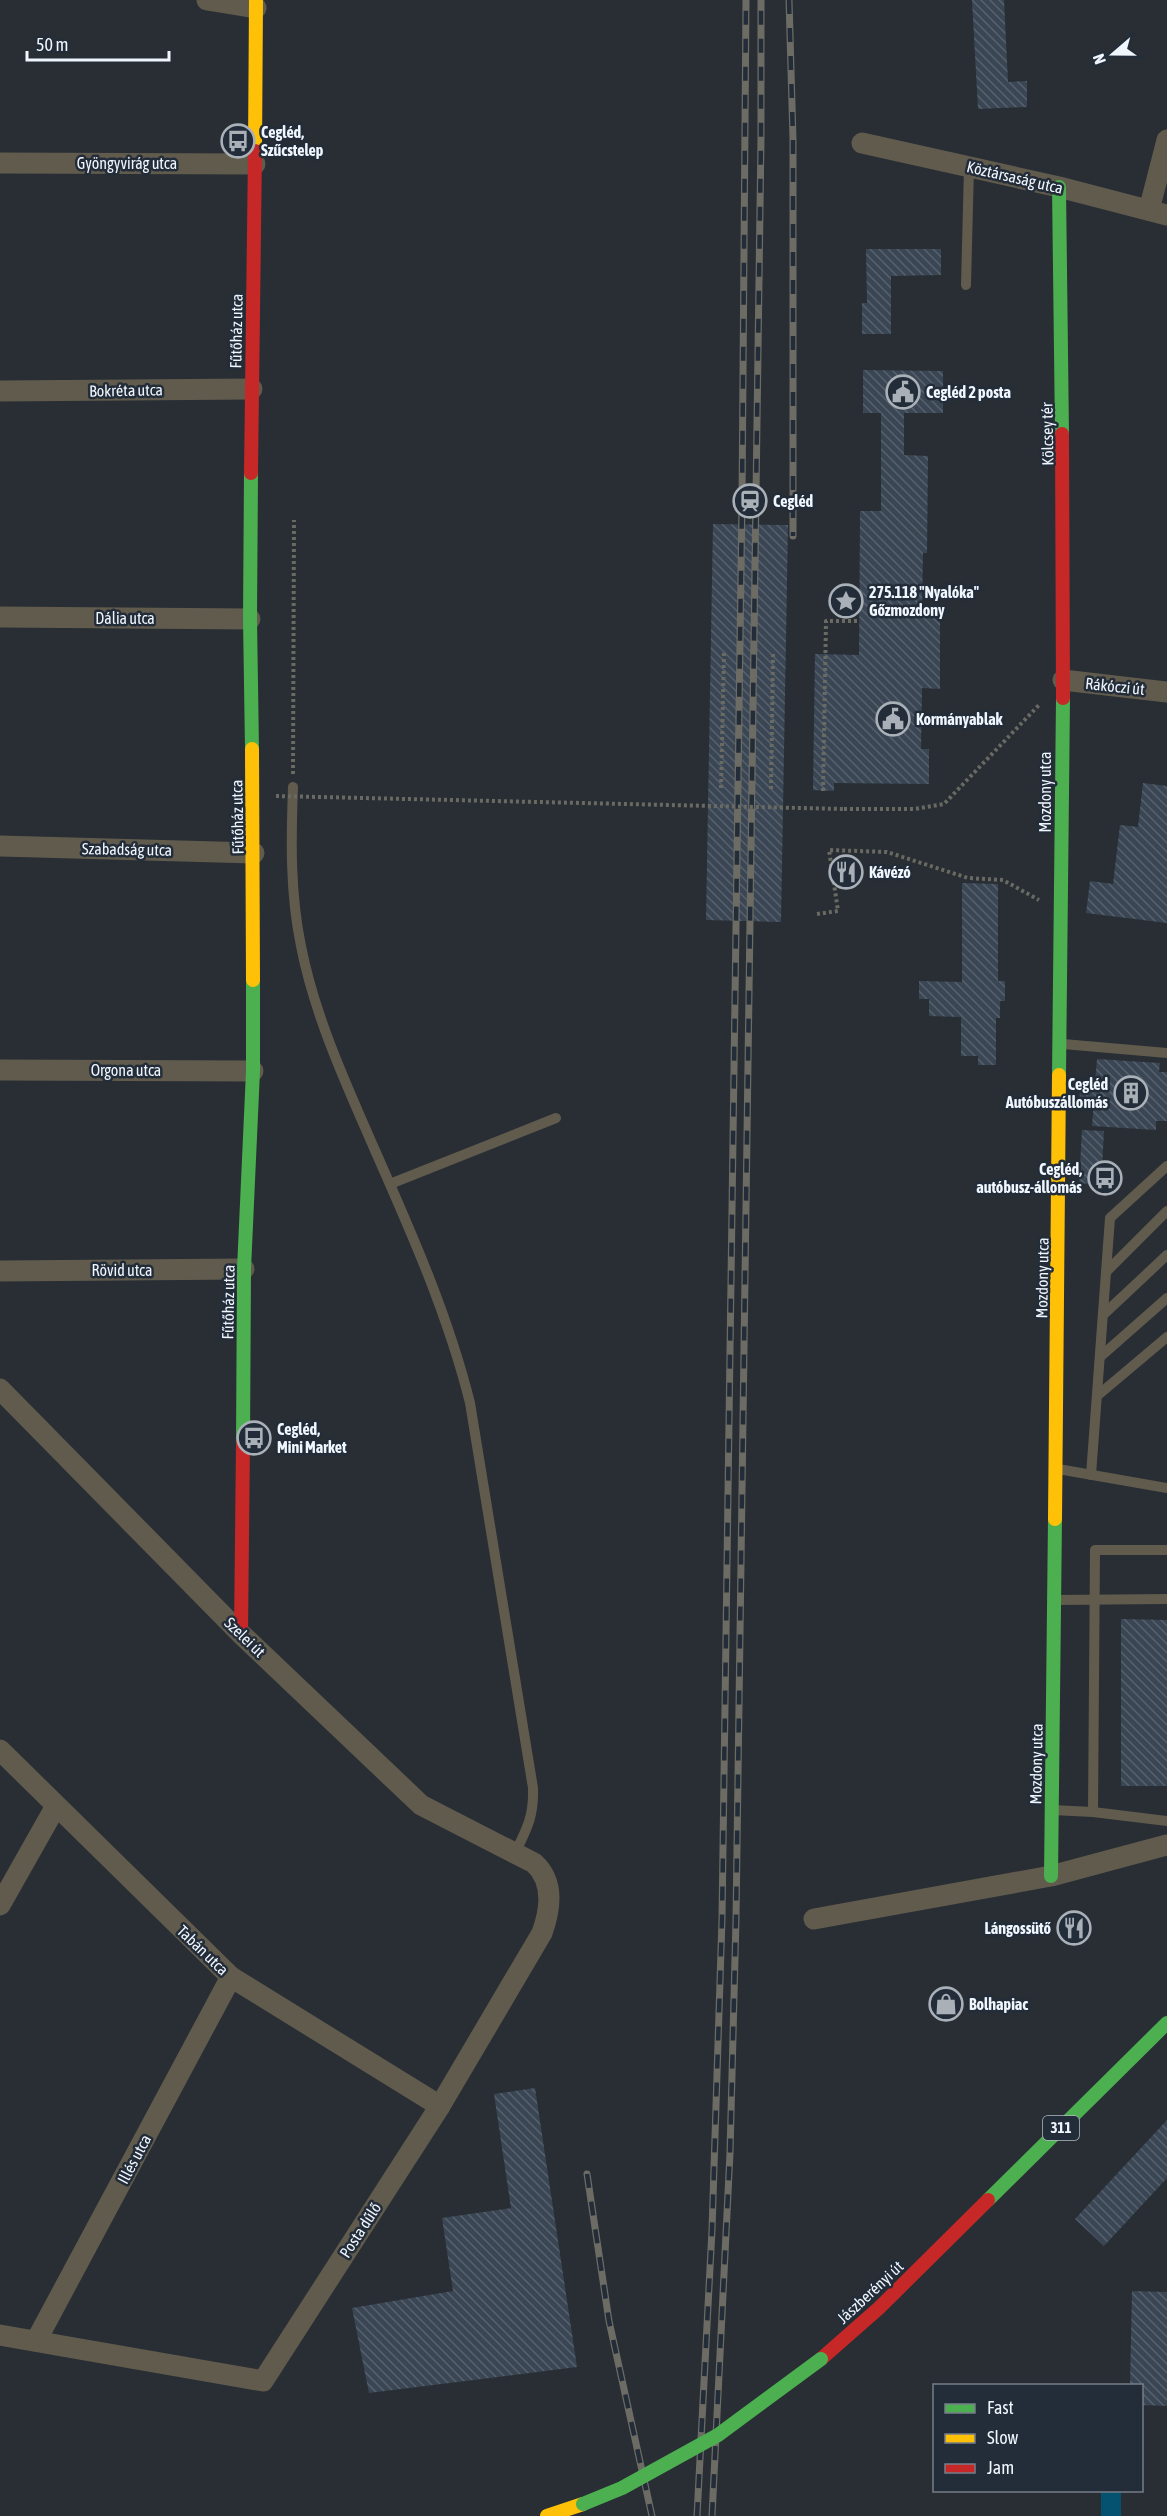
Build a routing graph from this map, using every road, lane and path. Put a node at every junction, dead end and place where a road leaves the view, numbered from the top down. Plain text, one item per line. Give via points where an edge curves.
1 (207, 0) edge
2 (256, 4) edge
3 (1167, 141) edge
4 (862, 143) dead end
5 (0, 163) edge
6 (255, 164) junction
7 (969, 167) junction
8 (1059, 187) junction
9 (1158, 212) edge
10 (966, 285) dead end
11 (252, 388) junction
12 (0, 391) edge
13 (294, 520) dead end
14 (0, 617) edge
15 (250, 619) junction
16 (860, 621) dead end
17 (723, 654) dead end
18 (773, 654) dead end
19 (1063, 681) junction
20 (1167, 692) edge
21 (293, 787) joint
22 (721, 788) dead end
23 (771, 789) dead end
24 (823, 791) dead end
25 (276, 796) dead end
26 (0, 846) edge
27 (254, 853) junction
28 (1062, 913) junction
29 (817, 914) dead end
30 (1062, 1044) junction
31 (1167, 1053) edge
32 (0, 1070) edge
33 (253, 1071) junction
34 (556, 1118) dead end
35 (1167, 1166) edge
36 (390, 1184) junction
37 (1167, 1211) edge
38 (1167, 1255) edge
39 (244, 1269) junction
40 (0, 1271) edge
41 (1106, 1272) junction
42 (1167, 1298) edge
43 (1103, 1315) junction
44 (1167, 1338) edge
45 (1100, 1357) junction
46 (0, 1389) edge
47 (1097, 1396) junction
48 (1056, 1469) junction
49 (1091, 1475) junction
50 (1167, 1488) edge
51 (1167, 1550) edge
52 (1167, 1599) edge
53 (1055, 1600) junction
54 (1095, 1600) junction
55 (241, 1634) junction
56 (0, 1750) edge
57 (56, 1806) junction
58 (1052, 1810) junction
59 (1093, 1812) junction
60 (1167, 1821) edge
61 (1167, 1845) edge
62 (515, 1853) junction
63 (1052, 1876) junction
64 (0, 1905) edge
65 (814, 1919) dead end
66 (231, 1977) junction
67 (1167, 2023) edge
68 (440, 2106) junction
69 (0, 2335) edge
70 (36, 2341) junction
71 (547, 2516) edge

1 - 2 street
2 - 6 street, Fűtőház utca
3 - 9 street
4 - 7 street, Köztársaság utca
5 - 6 street, Gyöngyvirág utca
6 - 11 street, Fűtőház utca
7 - 8 street, Köztársaság utca
7 - 10 lane
8 - 9 street, Köztársaság utca
8 - 19 street, Kölcsey tér
11 - 12 street, Bokréta utca
11 - 15 street, Fűtőház utca
13 - 21 path
14 - 15 street, Dália utca
15 - 27 street, Fűtőház utca
16 - 24 path via 826,621
17 - 22 path
18 - 23 path
19 - 20 street, Rákóczi út
19 - 25 path, bridge via 944,804 915,809
19 - 28 street, Mozdony utca
21 - 36 lane via 291,868 305,963 345,1080
26 - 27 street, Szabadság utca
27 - 33 street, Fűtőház utca
28 - 29 path via 1003,880 968,879 887,852 829,850 838,911
28 - 30 street, Mozdony utca
30 - 31 lane
30 - 48 street, Mozdony utca
32 - 33 street, Orgona utca
33 - 39 street, Fűtőház utca
34 - 36 lane
35 - 41 lane via 1110,1218
36 - 62 lane via 446,1318 475,1432 533,1788 530,1822
37 - 41 lane
38 - 43 lane
39 - 40 street, Rövid utca
39 - 55 street, Fűtőház utca
41 - 43 lane
42 - 45 lane
43 - 45 lane
44 - 47 lane
45 - 47 lane
46 - 55 street, Szelei út
47 - 49 lane
48 - 49 lane
48 - 53 street, Mozdony utca
49 - 50 lane
51 - 54 lane via 1095,1550
52 - 54 lane
53 - 54 lane
53 - 58 street, Mozdony utca
54 - 59 lane
55 - 62 street, Szelei út via 421,1805
56 - 57 street, Tabán utca
57 - 64 street
57 - 66 street, Tabán utca
58 - 59 lane
58 - 63 street, Mozdony utca
59 - 60 lane
61 - 63 street
62 - 68 street, Posta dűlő via 543,1871 549,1887 547,1918 542,1933
63 - 65 street
66 - 68 street, Tabán utca
66 - 70 street, Illés utca
67 - 71 street, Jászberényi út / 311, bridge via 879,2308 821,2359 718,2435 622,2487
68 - 70 street, Posta dűlő via 263,2381
69 - 70 street, Posta dűlő

